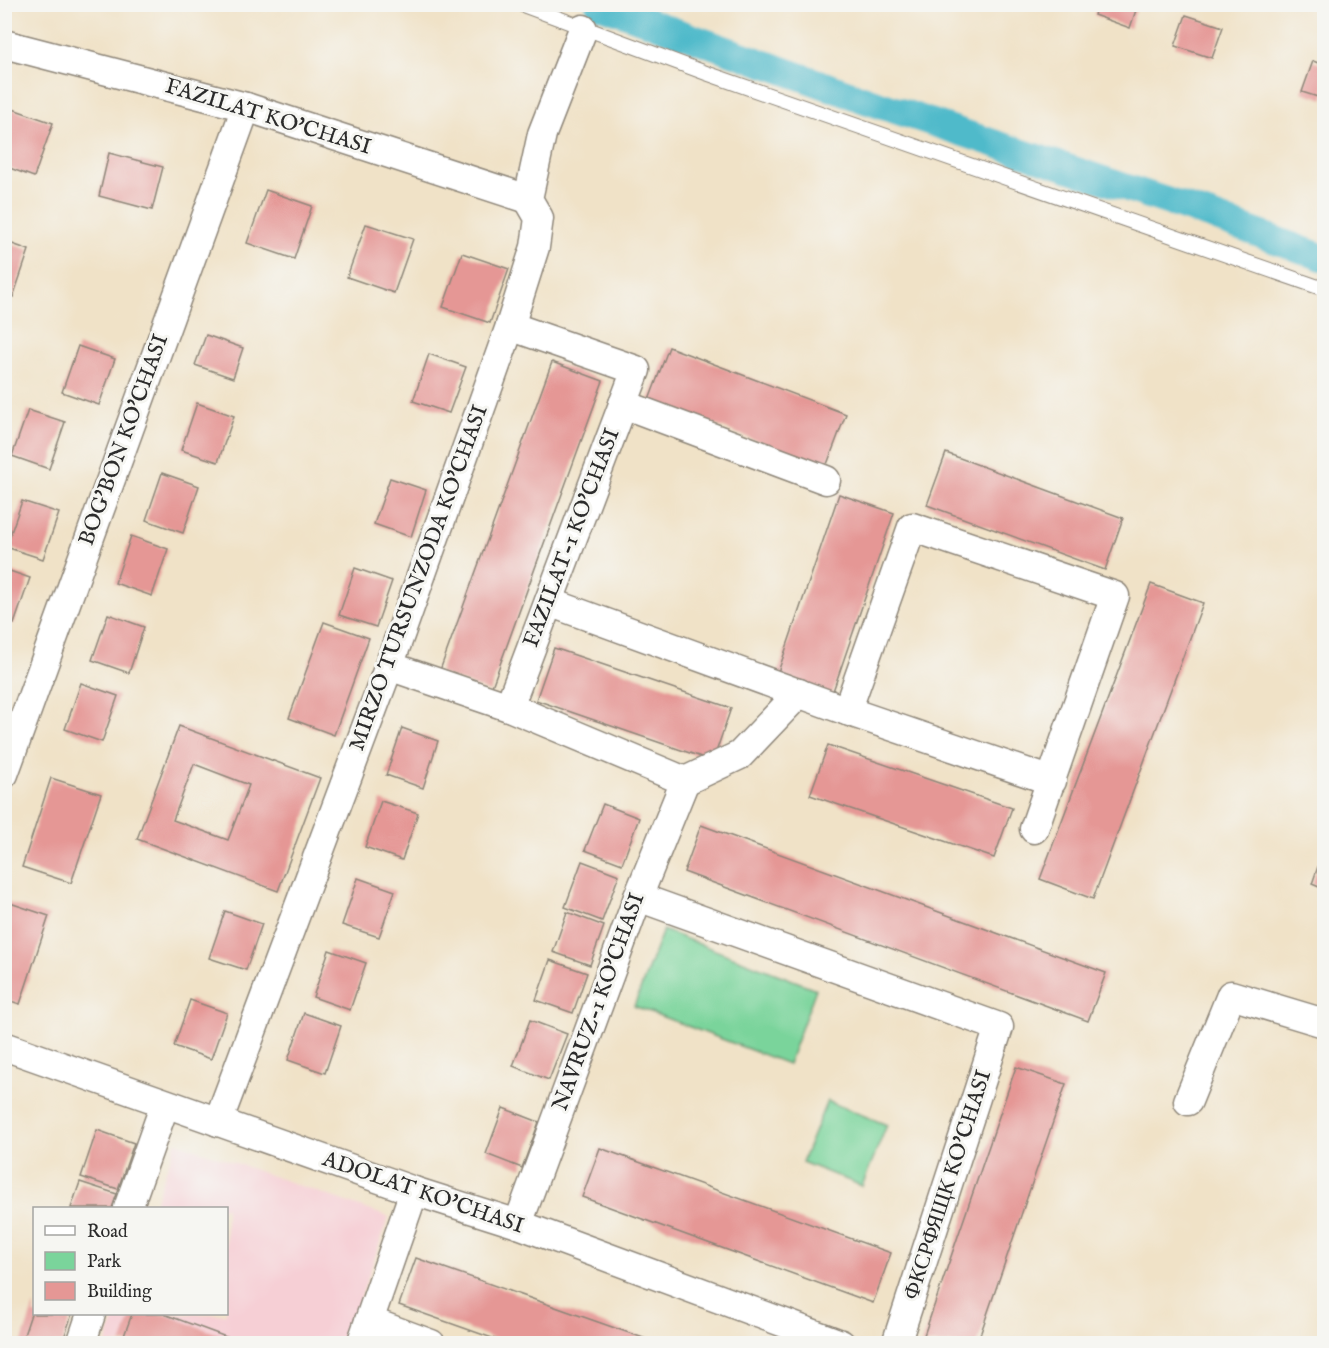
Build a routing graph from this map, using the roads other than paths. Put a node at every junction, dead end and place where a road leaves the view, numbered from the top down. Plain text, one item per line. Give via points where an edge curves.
1 (520, 4) edge
2 (583, 29) junction
3 (4, 44) edge
4 (246, 107) junction
5 (528, 199) junction
6 (1324, 290) edge
7 (510, 326) junction
8 (623, 404) junction
9 (826, 480) dead end
10 (549, 602) junction
11 (389, 666) junction
12 (799, 693) junction
13 (509, 707) junction
14 (847, 711) junction
15 (4, 774) edge
16 (1052, 781) junction
17 (685, 782) junction
18 (1034, 829) dead end
19 (638, 897) junction
20 (1324, 1023) edge
21 (4, 1046) edge
22 (1188, 1101) dead end
23 (165, 1104) junction
24 (218, 1122) junction
25 (414, 1191) junction
26 (129, 1207) edge
27 (518, 1224) junction
28 (91, 1315) edge
29 (365, 1332) edge
30 (81, 1344) edge
31 (431, 1344) edge
32 (841, 1344) edge
33 (897, 1344) edge

1 - 2 lane
2 - 5 street via 542,134
2 - 6 lane
3 - 4 street, FAZILAT KO'CHASI
4 - 5 street, FAZILAT KO'CHASI
4 - 15 street, BOG'BON KO'CHASI
5 - 7 street, MIRZO TURSUNZODA KO'CHASI via 539,218 536,247
7 - 8 street, FAZILAT-1 KO'CHASI via 636,370
7 - 11 street, MIRZO TURSUNZODA KO'CHASI
8 - 9 street
8 - 10 street, FAZILAT-1 KO'CHASI
10 - 12 street
10 - 13 street, FAZILAT-1 KO'CHASI
11 - 13 street
11 - 24 street, MIRZO TURSUNZODA KO'CHASI
12 - 14 street
12 - 17 street via 740,755
13 - 17 street
14 - 16 street
14 - 16 street via 912,527 1114,596
16 - 18 street
17 - 19 street, NAVRUZ-1 KO'CHASI
19 - 27 street, NAVRUZ-1 KO'CHASI
19 - 33 street, ФКСРФЯЩК KO'CHASI via 999,1027
20 - 22 street via 1231,995
21 - 23 street, ADOLAT KO'CHASI
23 - 24 street, ADOLAT KO'CHASI
23 - 26 street
24 - 25 street, ADOLAT KO'CHASI
25 - 27 street, ADOLAT KO'CHASI
25 - 29 street
27 - 32 street, ADOLAT KO'CHASI
28 - 30 street
29 - 31 street

